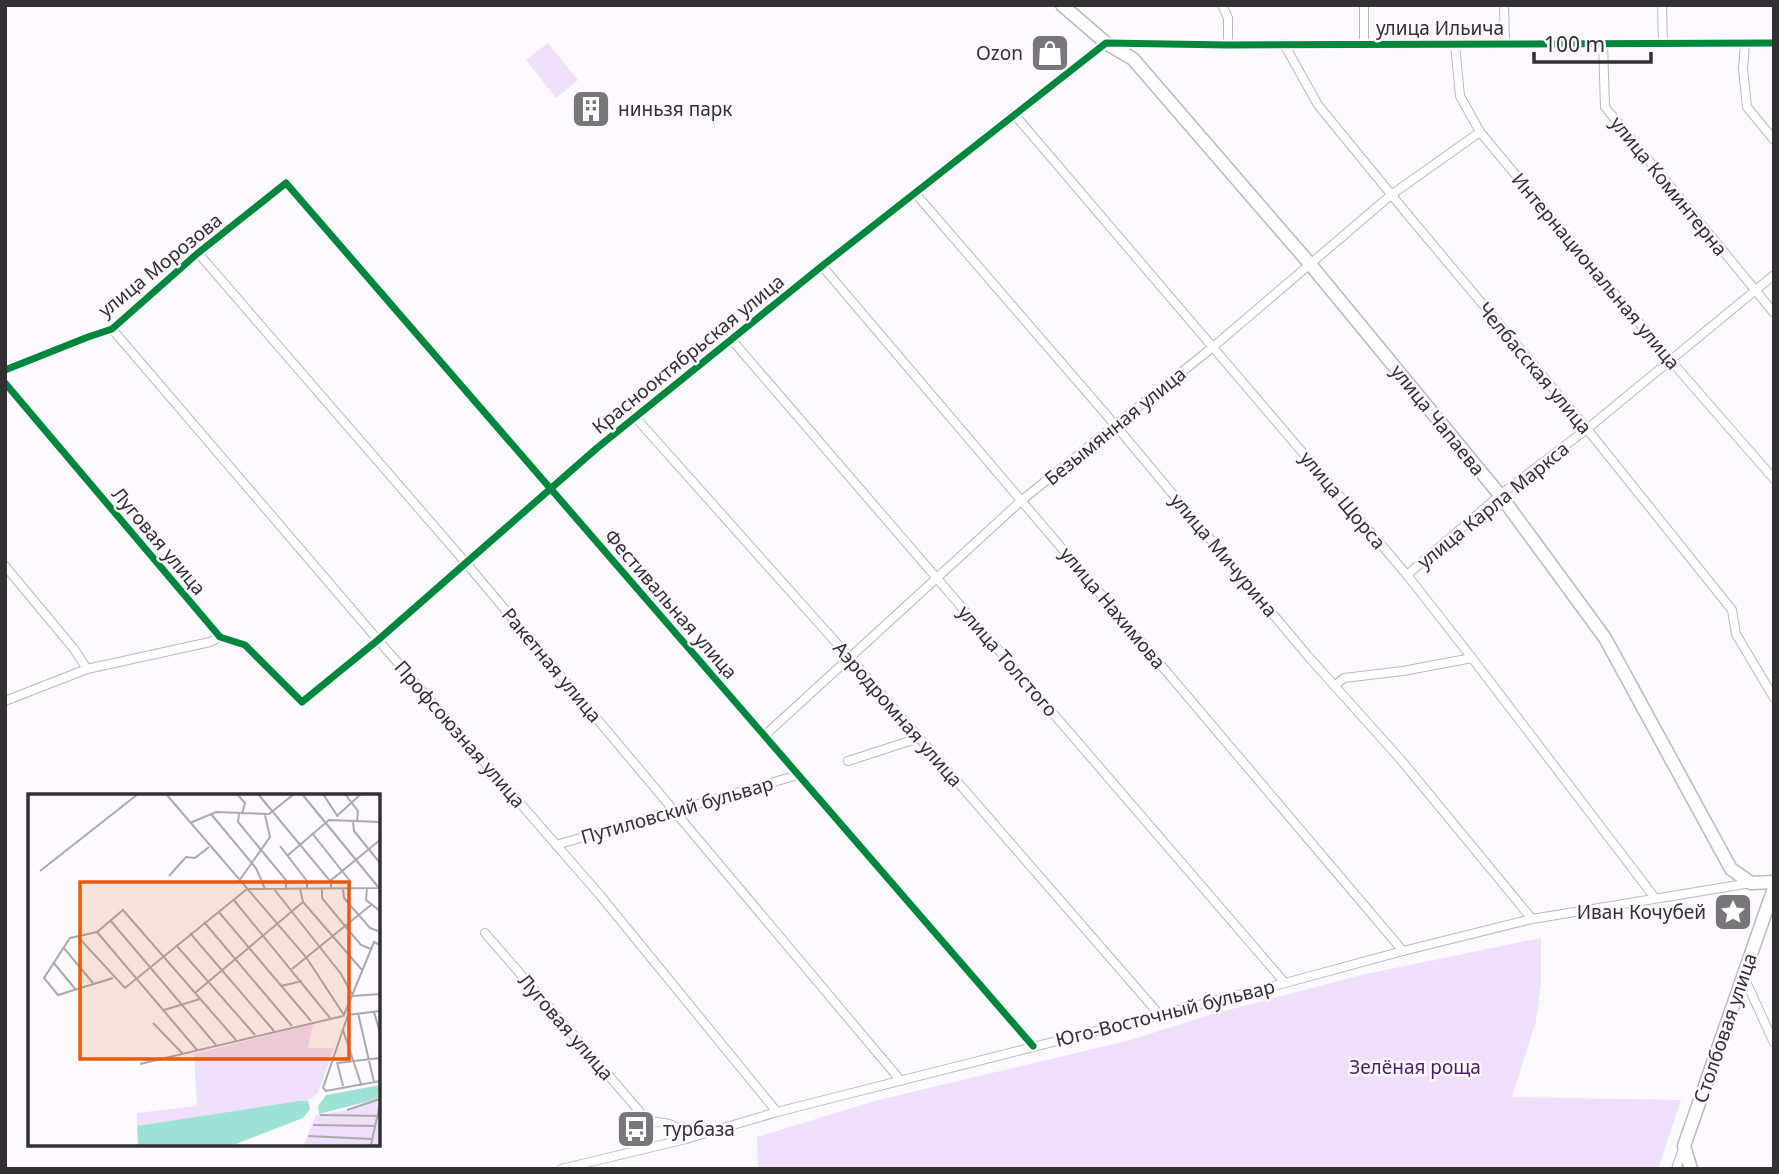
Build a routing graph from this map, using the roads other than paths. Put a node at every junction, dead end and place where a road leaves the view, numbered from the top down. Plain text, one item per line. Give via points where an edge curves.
1 (1062, 5) edge
2 (1222, 5) edge
3 (1363, 5) edge
4 (1504, 5) edge
5 (1662, 5) edge
6 (1106, 43) junction
7 (1505, 43) junction
8 (1745, 43) junction
9 (1774, 43) edge
10 (1284, 44) junction
11 (1364, 44) junction
12 (1455, 44) junction
13 (1603, 44) junction
14 (1664, 44) junction
15 (1228, 45) junction
16 (1014, 114) junction
17 (1480, 132) junction
18 (1774, 140) edge
19 (286, 183) joint
20 (915, 193) junction
21 (1391, 195) junction
22 (198, 253) junction
23 (1310, 264) junction
24 (822, 266) junction
25 (1774, 275) edge
26 (1755, 291) junction
27 (1774, 313) edge
28 (112, 329) junction
29 (731, 339) junction
30 (1213, 347) junction
31 (1671, 361) junction
32 (5, 370) edge
33 (5, 383) edge
34 (635, 416) junction
35 (1116, 426) junction
36 (1587, 429) junction
37 (1774, 479) edge
38 (551, 489) junction
39 (1500, 495) junction
40 (1022, 500) junction
41 (466, 563) junction
42 (5, 566) edge
43 (1407, 575) junction
44 (935, 579) junction
45 (220, 637) junction
46 (378, 640) junction
47 (849, 657) junction
48 (1472, 658) junction
49 (87, 669) junction
50 (1334, 685) junction
51 (1774, 698) edge
52 (5, 701) edge
53 (302, 702) joint
54 (764, 736) junction
55 (919, 738) junction
56 (848, 761) dead end
57 (798, 775) junction
58 (676, 811) junction
59 (556, 845) junction
60 (1774, 882) edge
61 (1751, 883) junction
62 (1774, 888) edge
63 (1655, 898) junction
64 (1532, 919) junction
65 (485, 933) dead end
66 (1403, 951) junction
67 (1743, 975) junction
68 (1285, 984) junction
69 (1159, 1014) junction
70 (1774, 1043) edge
71 (1033, 1046) junction
72 (901, 1081) junction
73 (777, 1112) junction
74 (648, 1121) junction
75 (686, 1139) junction
76 (1684, 1146) junction
77 (642, 1150) junction
78 (561, 1169) edge
79 (1676, 1169) edge
80 (1691, 1169) edge

1 - 6 main road, улица Чапаева
2 - 15 street via 1228,18
3 - 11 street
4 - 7 street
5 - 14 street
6 - 15 street, улица Ильича
6 - 16 street, Краснооктябрьская улица
6 - 23 main road, улица Чапаева via 1133,59
7 - 12 street, улица Ильича
7 - 13 street, улица Ильича
8 - 9 street, улица Ильича
8 - 14 street, улица Ильича
8 - 18 street via 1746,107
10 - 11 street, улица Ильича
10 - 15 street, улица Ильича
10 - 21 street, Челбасская улица via 1318,104
11 - 12 street, улица Ильича
12 - 17 street, Интернациональная улица via 1460,96
13 - 14 street, улица Ильича
13 - 26 street, улица Коминтерна via 1605,107
16 - 20 street, Краснооктябрьская улица
16 - 30 street, улица Щорса
17 - 21 street, Безымянная улица
17 - 31 street, Интернациональная улица
19 - 22 street, улица Морозова
19 - 38 street, Фестивальная улица
20 - 24 street, Краснооктябрьская улица
20 - 35 street, улица Мичурина
21 - 23 street, Безымянная улица
21 - 36 street, Челбасская улица
22 - 28 street, улица Морозова
22 - 41 street, Ракетная улица
23 - 30 street, Безымянная улица
23 - 39 main road, улица Чапаева
24 - 29 street, Краснооктябрьская улица
24 - 40 street, улица Нахимова
25 - 26 street, улица Карла Маркса
26 - 27 street, улица Коминтерна
26 - 31 street, улица Карла Маркса
28 - 32 street, улица Морозова
28 - 46 street, Профсоюзная улица
29 - 34 street, Краснооктябрьская улица
29 - 44 street, улица Толстого
30 - 35 street, Безымянная улица
30 - 43 street, улица Щорса
31 - 36 street, улица Карла Маркса
31 - 37 street, Интернациональная улица
33 - 45 street, Луговая улица
34 - 38 street, Краснооктябрьская улица
34 - 47 street, Аэродромная улица
35 - 40 street, Безымянная улица
35 - 50 street, улица Мичурина
36 - 39 street, улица Карла Маркса
36 - 51 street, Челбасская улица via 1732,610 1736,634
38 - 41 street, Краснооктябрьская улица
38 - 54 street, Фестивальная улица
39 - 43 street, улица Карла Маркса
39 - 61 main road, улица Чапаева via 1605,638 1731,869
40 - 44 street, Безымянная улица
40 - 66 street, улица Нахимова
41 - 46 street, Краснооктябрьская улица
41 - 58 street, Ракетная улица
42 - 49 street
43 - 48 street, улица Щорса
44 - 47 street, Безымянная улица
44 - 68 street, улица Толстого
45 - 49 street
45 - 53 street, Луговая улица via 245,645
46 - 53 street, Краснооктябрьская улица
46 - 59 street, Профсоюзная улица
47 - 54 street, Безымянная улица
47 - 55 street, Аэродромная улица
48 - 50 street via 1344,678
48 - 63 street, улица Щорса
49 - 52 street
50 - 64 street, улица Мичурина
54 - 57 street, Фестивальная улица
55 - 56 street
55 - 69 street, Аэродромная улица
57 - 58 street, Путиловский бульвар
57 - 71 street, Фестивальная улица
58 - 59 street, Путиловский бульвар
58 - 72 street, Ракетная улица
59 - 73 street, Профсоюзная улица
60 - 61 main road, Юго-Восточный бульвар
61 - 63 street, Юго-Восточный бульвар
62 - 67 main road, Столбовая улица
63 - 64 street, Юго-Восточный бульвар
64 - 66 street, Юго-Восточный бульвар
65 - 74 street, Луговая улица
66 - 68 street, Юго-Восточный бульвар
67 - 70 street
67 - 76 main road, Столбовая улица
68 - 69 street, Юго-Восточный бульвар
69 - 71 street, Юго-Восточный бульвар
71 - 72 street, Юго-Восточный бульвар
72 - 73 street, Юго-Восточный бульвар
73 - 75 street, Юго-Восточный бульвар
74 - 75 street via 679,1128
74 - 77 street
75 - 77 street, Юго-Восточный бульвар
76 - 79 street, Столбовая улица
76 - 80 main road
77 - 78 street, Юго-Восточный бульвар

